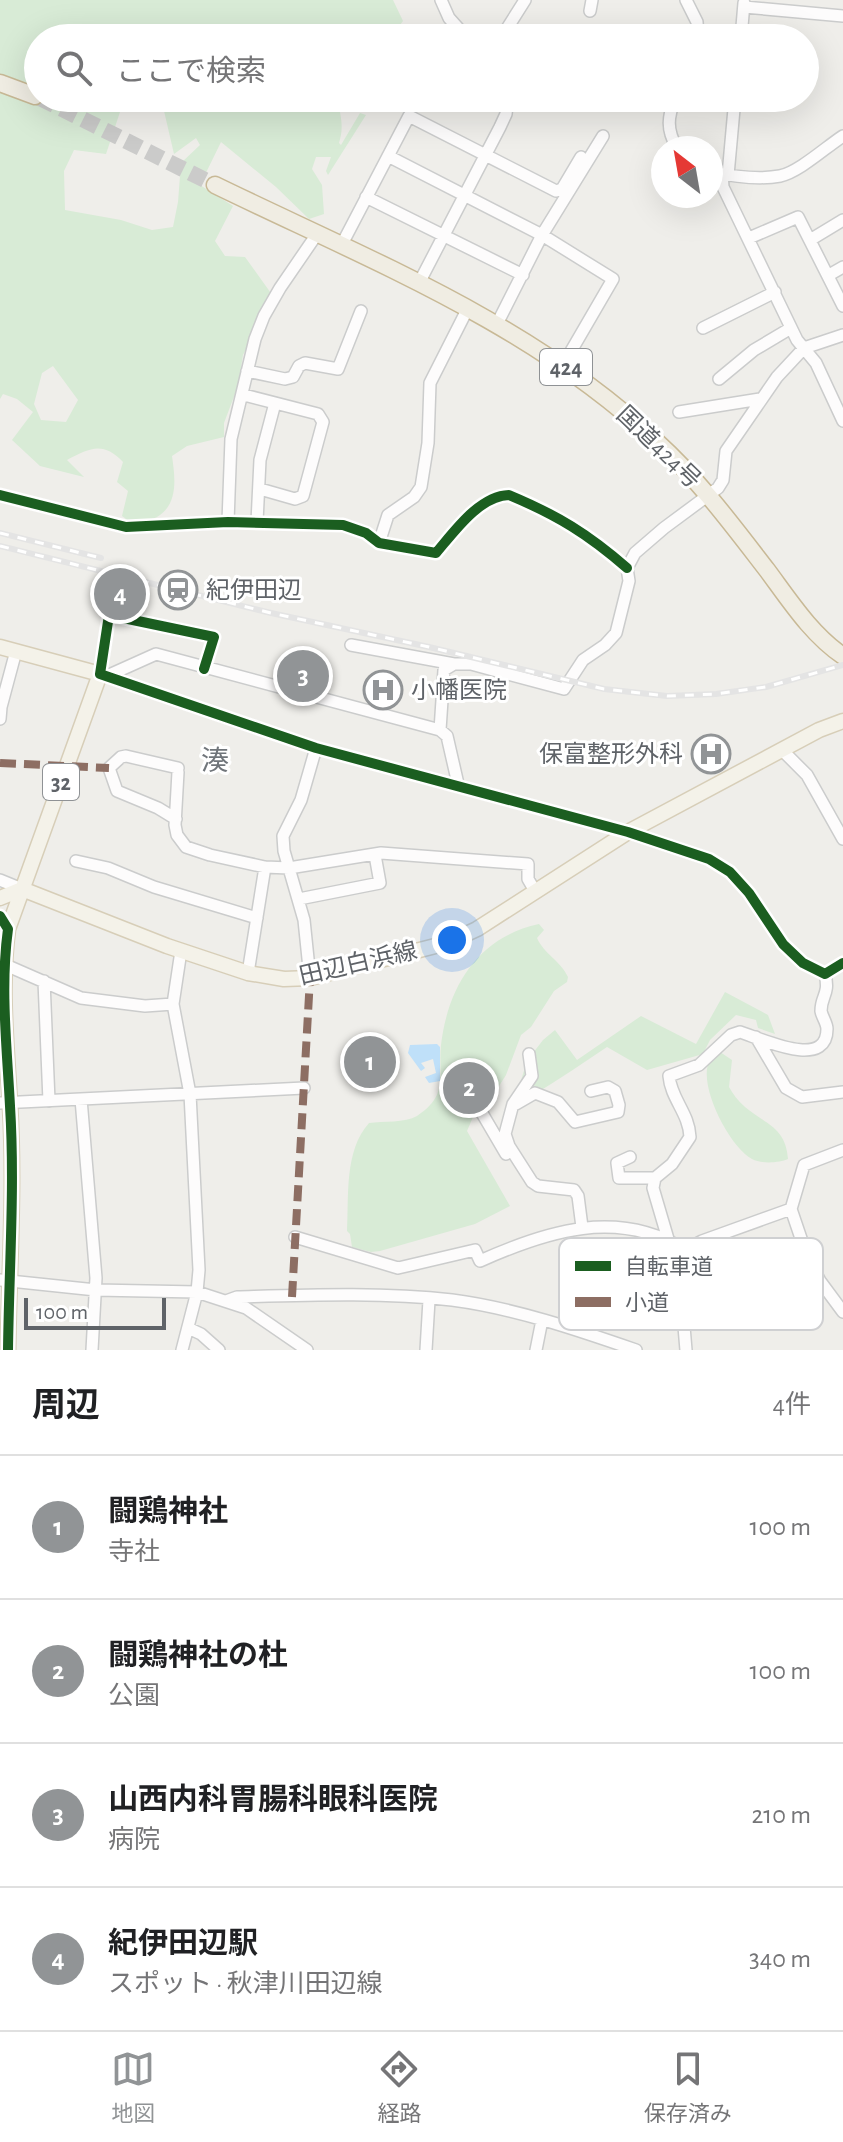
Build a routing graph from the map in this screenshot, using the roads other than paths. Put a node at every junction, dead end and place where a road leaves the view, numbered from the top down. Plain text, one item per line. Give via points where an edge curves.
1 (441, 0) edge
2 (525, 0) edge
3 (686, 0) edge
4 (744, 3) edge
5 (843, 16) edge
6 (454, 24) edge
7 (510, 24) edge
8 (697, 24) edge
9 (742, 24) edge
10 (0, 83) edge
11 (24, 92) edge
12 (506, 112) edge
13 (671, 112) edge
14 (732, 112) edge
15 (603, 136) dead end
16 (671, 136) edge
17 (843, 136) edge
18 (388, 156) junction
19 (486, 156) junction
20 (581, 157) dead end
21 (723, 159) edge
22 (723, 174) edge
23 (215, 185) tunnel mouth
24 (723, 187) edge
25 (465, 193) junction
26 (366, 197) junction
27 (843, 220) edge
28 (317, 234) junction
29 (542, 235) junction
30 (443, 236) junction
31 (749, 238) junction
32 (810, 240) junction
33 (341, 246) junction
34 (843, 267) edge
35 (523, 275) junction
36 (829, 275) junction
37 (419, 283) junction
38 (775, 292) junction
39 (843, 306) edge
40 (468, 308) junction
41 (361, 311) dead end
42 (497, 324) junction
43 (703, 328) dead end
44 (791, 328) junction
45 (843, 335) edge
46 (804, 348) junction
47 (563, 365) junction
48 (247, 371) junction
49 (719, 379) dead end
50 (244, 395) junction
51 (760, 399) junction
52 (275, 403) junction
53 (839, 404) edge
54 (679, 412) dead end
55 (843, 421) edge
56 (260, 489) junction
57 (0, 495) edge
58 (708, 495) junction
59 (228, 522) junction
60 (257, 522) junction
61 (379, 543) junction
62 (627, 568) junction
63 (351, 645) dead end
64 (0, 647) edge
65 (16, 651) junction
66 (840, 654) edge
67 (132, 664) junction
68 (454, 664) junction
69 (204, 669) junction
70 (104, 675) junction
71 (131, 684) junction
72 (0, 719) edge
73 (843, 721) edge
74 (440, 730) junction
75 (316, 748) junction
76 (782, 750) junction
77 (458, 784) junction
78 (176, 819) junction
79 (628, 832) junction
80 (843, 839) edge
81 (375, 855) junction
82 (76, 861) dead end
83 (265, 867) junction
84 (289, 868) junction
85 (0, 880) edge
86 (22, 889) junction
87 (535, 891) junction
88 (0, 898) edge
89 (299, 899) junction
90 (257, 918) junction
91 (4, 923) edge
92 (181, 951) junction
93 (2, 953) edge
94 (840, 966) edge
95 (248, 973) junction
96 (825, 974) junction
97 (310, 978) junction
98 (44, 981) junction
99 (173, 1004) junction
100 (756, 1037) junction
101 (529, 1054) dead end
102 (304, 1088) dead end
103 (591, 1091) dead end
104 (843, 1092) edge
105 (190, 1094) junction
106 (81, 1099) junction
107 (49, 1101) junction
108 (5, 1103) edge
109 (513, 1107) junction
110 (479, 1108) dead end
111 (843, 1150) edge
112 (630, 1157) dead end
113 (655, 1178) junction
114 (538, 1186) junction
115 (5, 1187) edge
116 (791, 1209) junction
117 (582, 1227) junction
118 (295, 1237) dead end
119 (664, 1238) edge
120 (668, 1238) edge
121 (710, 1238) edge
122 (801, 1238) edge
123 (4, 1279) edge
124 (823, 1285) edge
125 (96, 1290) junction
126 (197, 1292) junction
127 (429, 1300) junction
128 (226, 1301) junction
129 (843, 1312) edge
130 (542, 1320) junction
131 (559, 1324) edge
132 (188, 1328) junction
133 (580, 1330) edge
134 (684, 1330) edge
135 (8, 1350) edge
136 (92, 1350) edge
137 (182, 1350) edge
138 (219, 1350) edge
139 (307, 1350) edge
140 (426, 1350) edge
141 (536, 1350) edge
142 (636, 1350) edge
143 (686, 1350) edge

1 - 6 street
2 - 7 street
3 - 8 street
4 - 5 street
4 - 9 street
10 - 11 highway
12 - 19 street
13 - 16 street
14 - 21 street
15 - 29 street
17 - 22 street via 779,176
18 - 19 street via 409,116
18 - 25 street
18 - 26 street
19 - 20 street via 556,191
19 - 25 street
23 - 28 highway, 国道424号 / 424
24 - 31 street
25 - 29 street
25 - 30 street
26 - 30 street
26 - 33 street
27 - 32 street
28 - 33 highway, 国道424号 / 424
28 - 48 street via 264,316
29 - 35 street
29 - 47 street via 613,279
30 - 35 street
30 - 37 street
31 - 32 street via 798,217
31 - 38 street
32 - 36 street
33 - 37 highway, 国道424号 / 424
34 - 36 street
35 - 42 street
36 - 39 street
37 - 40 highway, 国道424号 / 424
38 - 43 street
38 - 44 street
40 - 42 highway, 国道424号 / 424
40 - 61 street via 430,383 421,487 388,515
41 - 48 street via 338,369 305,363 285,379
42 - 47 highway, 国道424号 / 424
44 - 46 street
44 - 49 street
45 - 46 street
46 - 51 street
46 - 53 street
47 - 58 highway, 国道424号 / 424 via 631,417
48 - 50 street
50 - 52 street
50 - 59 street via 231,439
51 - 54 street
51 - 58 street via 726,451 723,480
52 - 56 street via 260,460
52 - 56 street via 318,414 323,422 303,496 295,499
53 - 55 street
56 - 60 street
57 - 59 street via 126,527
58 - 62 street via 635,553
58 - 66 highway, 国道424号 / 424 via 804,619
59 - 60 street
60 - 61 street via 343,525
61 - 62 street via 436,553 471,514 498,495 509,495 573,525
62 - 68 street via 629,581 616,633 583,660 564,689
63 - 68 street
64 - 65 main road
65 - 70 main road
65 - 72 street
67 - 69 street via 156,654
67 - 70 street
67 - 71 street via 127,675
68 - 74 street via 444,670
69 - 70 street via 214,637 109,615
69 - 74 street
70 - 71 street
70 - 86 main road, 32
71 - 75 street
73 - 76 main road, 田辺白浜線
74 - 77 street via 447,736
75 - 77 street
75 - 84 street via 301,800 283,836
76 - 79 main road, 田辺白浜線
76 - 80 street via 807,775
77 - 79 street
78 - 78 street via 178,770 126,756 109,768 117,791
78 - 83 street via 177,835 186,847
79 - 87 main road, 田辺白浜線
79 - 96 street via 709,859 730,872 783,944
81 - 84 street
81 - 87 street via 528,864
81 - 89 street via 380,883
82 - 90 street
83 - 84 street
83 - 90 street
84 - 89 street
85 - 86 street
86 - 88 main road
86 - 91 main road
86 - 92 main road, 田辺白浜線
87 - 97 main road, 田辺白浜線 via 447,943
89 - 97 street
90 - 95 street
91 - 93 main road
92 - 95 main road, 田辺白浜線
92 - 99 street
93 - 98 street
93 - 108 main road
94 - 96 street
95 - 97 main road, 田辺白浜線
96 - 100 street via 829,988 821,1010 827,1029 816,1049 803,1052
98 - 99 street via 81,998
98 - 107 street
99 - 105 street
100 - 104 street via 786,1088 802,1097
100 - 113 street via 731,1035 699,1065 669,1076 690,1137
101 - 109 street via 532,1076
102 - 105 street
103 - 109 street via 615,1091 618,1112 575,1122 558,1102 535,1093
105 - 106 street
105 - 126 street
106 - 107 street
106 - 125 street
107 - 108 street
108 - 115 main road
109 - 114 street via 505,1134
110 - 114 street via 520,1178 528,1186
111 - 116 street via 804,1165
112 - 113 street via 617,1163 619,1178
113 - 120 street via 653,1188
114 - 117 street via 574,1190
115 - 123 main road
116 - 121 street
116 - 122 street
117 - 118 street via 480,1261 475,1250 398,1268
117 - 119 street via 618,1227
123 - 125 street
123 - 135 main road
124 - 129 street
125 - 126 street
125 - 136 street
126 - 128 street
126 - 132 street
127 - 128 street via 388,1295
127 - 130 street via 452,1300
127 - 140 street
128 - 139 street via 261,1316
130 - 131 street
130 - 141 street
132 - 137 street
132 - 138 street
133 - 142 street
134 - 143 street

